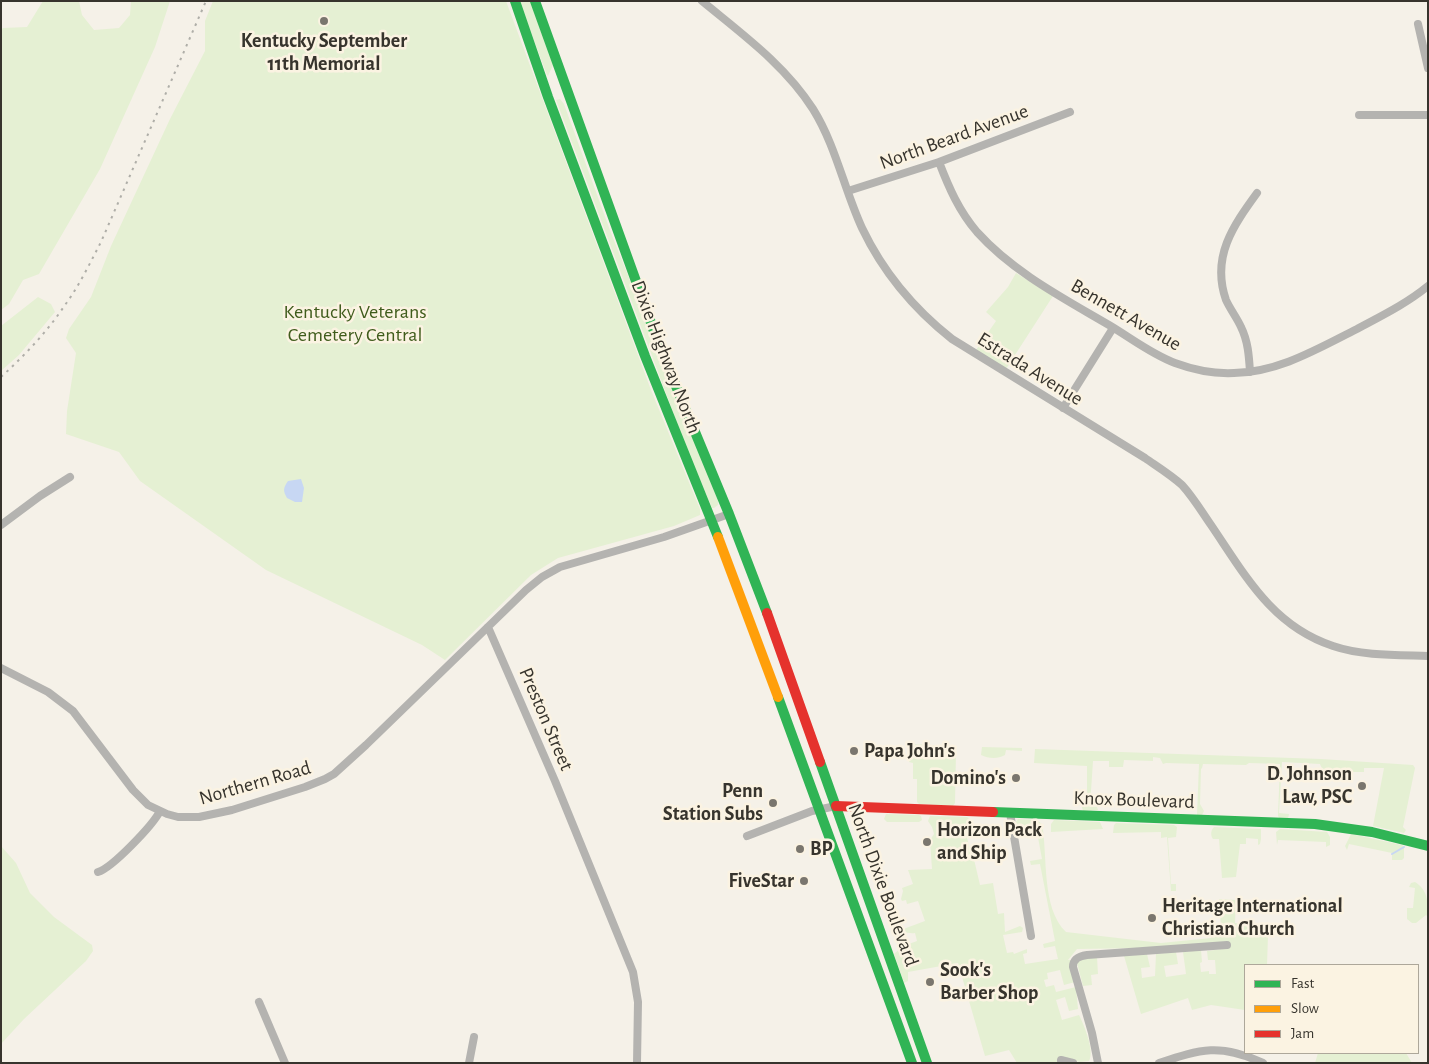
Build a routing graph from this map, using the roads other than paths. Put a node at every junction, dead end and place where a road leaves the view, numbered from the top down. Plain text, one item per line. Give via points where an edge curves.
1 (515, 1) edge
2 (535, 1) edge
3 (702, 1) edge
4 (1418, 24) dead end
5 (1428, 68) edge
6 (1070, 112) dead end
7 (1359, 115) dead end
8 (1428, 116) edge
9 (939, 162) junction
10 (848, 191) junction
11 (1257, 193) dead end
12 (1428, 286) edge
13 (1113, 328) junction
14 (1250, 372) junction
15 (1063, 408) junction
16 (70, 477) dead end
17 (729, 514) junction
18 (710, 521) junction
19 (1, 525) edge
20 (488, 627) junction
21 (1428, 656) edge
22 (1, 668) edge
23 (805, 720) joint
24 (789, 725) joint
25 (836, 806) junction
26 (820, 809) junction
27 (160, 811) junction
28 (1010, 813) junction
29 (747, 836) dead end
30 (1428, 846) edge
31 (98, 872) dead end
32 (1030, 936) dead end
33 (1227, 945) dead end
34 (259, 1002) dead end
35 (474, 1037) dead end
36 (1061, 1060) dead end
37 (285, 1063) edge
38 (468, 1063) edge
39 (637, 1063) edge
40 (912, 1063) edge
41 (927, 1063) edge
42 (1073, 1063) edge
43 (1098, 1063) edge
44 (1159, 1063) edge
45 (1262, 1063) edge

1 - 18 main road, Dixie Highway North via 645,356
2 - 17 main road, Dixie Highway North via 659,345
3 - 10 street, Estrada Avenue via 771,59 800,91 829,138
4 - 5 street
6 - 9 street, North Beard Avenue
7 - 8 street
9 - 10 street, North Beard Avenue
9 - 13 street, Bennett Avenue via 960,210 994,249 1048,289
10 - 15 street, Estrada Avenue via 877,255 895,282 925,316 952,339
11 - 14 street via 1230,234 1221,268 1226,300 1246,339
12 - 14 street, Bennett Avenue via 1398,307 1301,358
13 - 14 street, Bennett Avenue via 1154,353 1188,368 1220,373
13 - 15 street
15 - 21 street, Estrada Avenue via 1163,470 1183,486 1256,591 1300,632 1333,646 1358,651
16 - 19 street
17 - 18 street
17 - 23 main road, Dixie Highway North
18 - 20 street via 560,567 526,590
18 - 24 main road, Dixie Highway North
20 - 27 street, Northern Road via 342,768 325,779 210,815 188,818
20 - 39 street, Preston Street via 556,781 630,962 638,1002
22 - 27 street, Northern Road via 48,692 69,708 133,790 148,805
23 - 25 main road, North Dixie Boulevard
24 - 26 main road, North Dixie Boulevard
25 - 26 street
25 - 28 main road, Knox Boulevard
25 - 41 main road, North Dixie Boulevard
26 - 29 street
26 - 40 main road, North Dixie Boulevard
27 - 31 street via 155,821 109,866
28 - 30 main road, Knox Boulevard via 1315,824 1366,830
28 - 32 street
33 - 43 street via 1077,958 1073,967
34 - 37 street
35 - 38 street
36 - 42 street
44 - 45 street via 1200,1050 1216,1049 1239,1053

